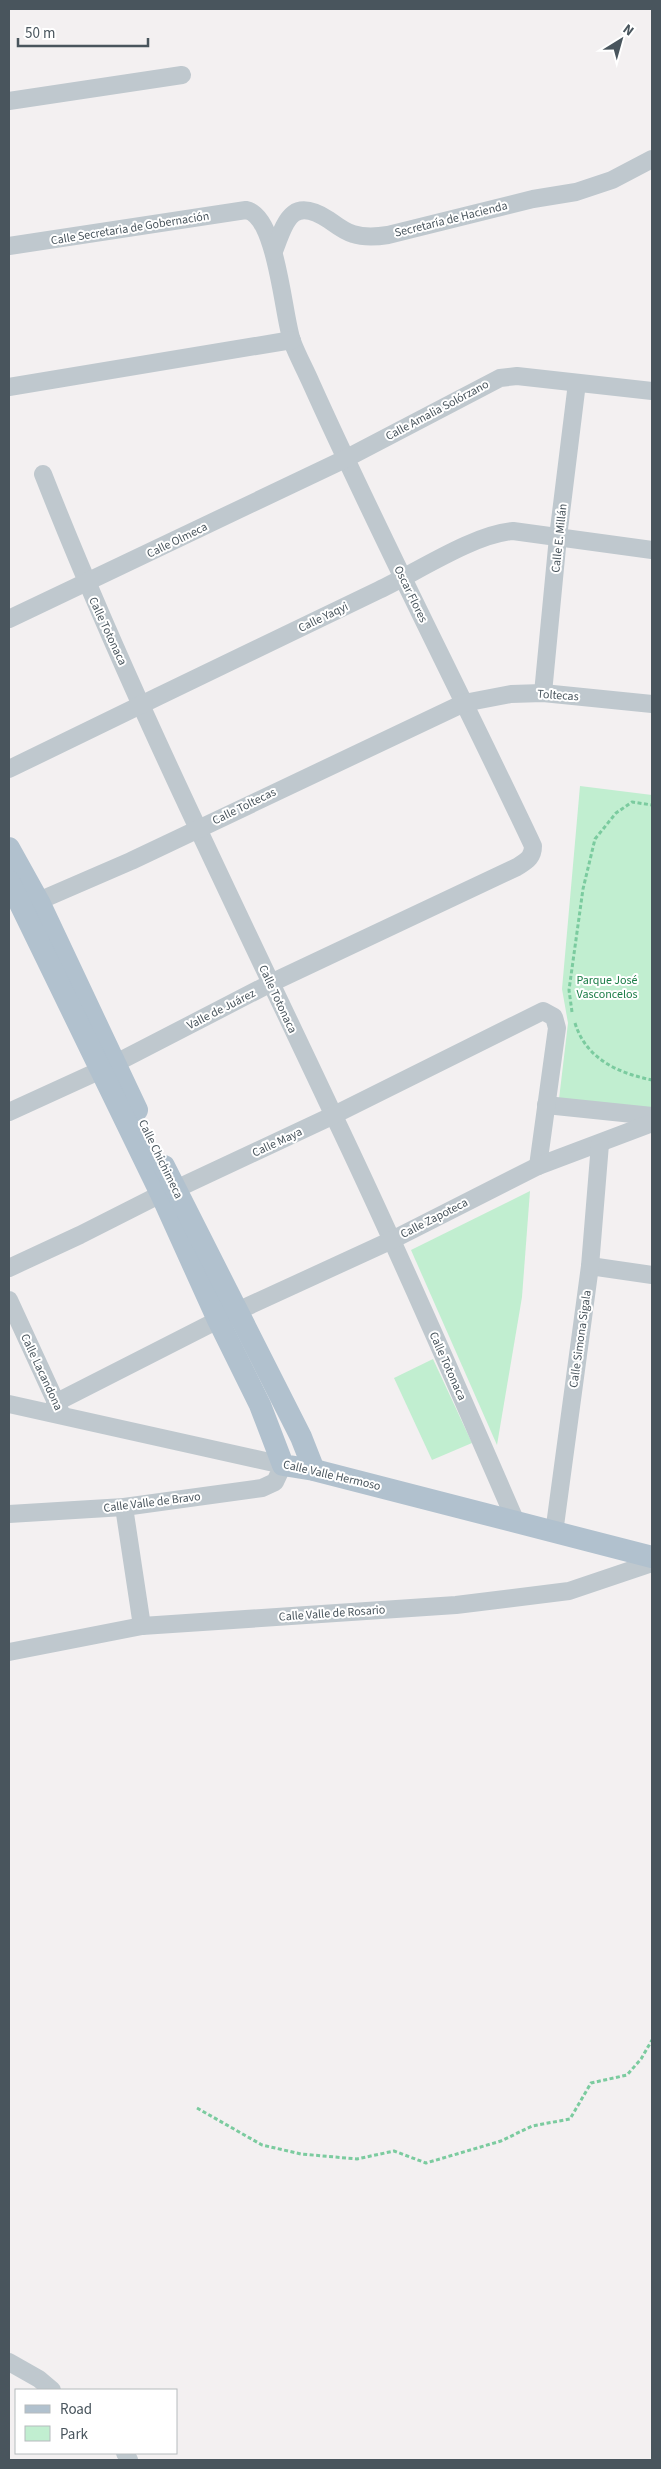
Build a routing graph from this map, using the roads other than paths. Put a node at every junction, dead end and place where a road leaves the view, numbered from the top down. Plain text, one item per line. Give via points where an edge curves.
1 (182, 75) dead end
2 (9, 101) edge
3 (652, 160) edge
4 (9, 246) edge
5 (274, 251) junction
6 (292, 340) junction
7 (577, 383) junction
8 (9, 387) edge
9 (652, 391) edge
10 (345, 459) junction
11 (43, 474) dead end
12 (558, 537) junction
13 (652, 550) edge
14 (405, 578) junction
15 (86, 584) junction
16 (9, 619) edge
17 (543, 693) junction
18 (464, 702) junction
19 (142, 704) junction
20 (652, 704) edge
21 (9, 769) edge
22 (198, 828) junction
23 (533, 846) joint
24 (9, 848) edge
25 (9, 881) edge
26 (31, 904) junction
27 (271, 984) junction
28 (106, 1067) junction
29 (546, 1105) junction
30 (9, 1112) edge
31 (334, 1115) junction
32 (652, 1116) edge
33 (652, 1123) edge
34 (600, 1144) junction
35 (538, 1166) junction
36 (168, 1192) junction
37 (392, 1240) junction
38 (590, 1266) junction
39 (9, 1268) edge
40 (652, 1275) edge
41 (9, 1300) edge
42 (228, 1316) junction
43 (9, 1404) edge
44 (59, 1410) junction
45 (283, 1465) junction
46 (314, 1470) junction
47 (124, 1507) junction
48 (9, 1514) edge
49 (516, 1522) junction
50 (554, 1533) junction
51 (652, 1556) edge
52 (652, 1563) edge
53 (142, 1626) junction
54 (9, 1652) edge
55 (9, 2362) edge
56 (51, 2389) edge

1 - 2 street
3 - 5 street, Secretaría de Hacienda via 612,180 576,192 534,199 388,235 369,237 351,234 320,214 306,209 297,211 284,224
4 - 5 street, Calle Secretaria de Gobernación via 251,211 263,225
5 - 6 street
6 - 8 street
6 - 10 street, Oscar Flores
7 - 9 street, Calle Amalia Solórzano
7 - 10 street, Calle Amalia Solórzano via 517,376 500,378
7 - 12 street, Calle E. Millán
10 - 14 street, Oscar Flores
10 - 15 street, Calle Olmeca
11 - 15 street, Calle Totonaca
12 - 13 street, Calle Yaqyi
12 - 14 street, Calle Yaqyi via 497,532
12 - 17 street, Calle E. Millán
14 - 18 street, Oscar Flores
14 - 19 street, Calle Yaqyi
15 - 16 street, Calle Olmeca
15 - 19 street, Calle Totonaca
17 - 18 street, Toltecas via 511,694
17 - 20 street, Toltecas
18 - 22 street, Calle Toltecas
18 - 23 street, Oscar Flores
19 - 21 street, Calle Yaqyi
19 - 22 street, Calle Totonaca
22 - 26 street, Calle Toltecas
22 - 27 street, Calle Totonaca
23 - 27 street, Valle de Juárez via 530,858 517,867
24 - 26 main road, Calle Chichimeca
25 - 26 main road, Calle Chichimeca
26 - 28 main road, Calle Chichimeca
27 - 28 street, Valle de Juárez
27 - 31 street, Calle Totonaca
28 - 30 street, Valle de Juárez
28 - 36 main road, Calle Chichimeca
29 - 31 street, Calle Maya via 557,1028 554,1017 543,1011
29 - 32 street
29 - 35 street
31 - 36 street, Calle Maya
31 - 37 street, Calle Totonaca
33 - 34 street, Calle Zapoteca
34 - 35 street, Calle Zapoteca
34 - 38 street, Calle Simona Sigala
35 - 37 street, Calle Zapoteca
36 - 39 street, Calle Maya
36 - 42 main road, Calle Chichimeca
37 - 42 street, Calle Zapoteca
37 - 49 street, Calle Totonaca
38 - 40 street
38 - 50 street, Calle Simona Sigala
41 - 44 street, Calle Lacandona
42 - 44 street, Calle Zapoteca
42 - 45 main road, Calle Chichimeca
42 - 46 main road, Calle Chichimeca via 301,1437
43 - 44 street, Calle Valle Hermoso
44 - 45 street, Calle Valle Hermoso
45 - 46 main road, Calle Valle Hermoso
45 - 47 street, Calle Valle de Bravo via 275,1482 262,1488
46 - 49 main road, Calle Valle Hermoso
47 - 48 street, Calle Valle de Bravo
47 - 53 street
49 - 50 main road, Calle Valle Hermoso
50 - 51 main road, Calle Valle Hermoso
52 - 53 street, Calle Valle de Rosario via 569,1591 456,1605
53 - 54 street, Calle Valle de Rosario
55 - 56 street

